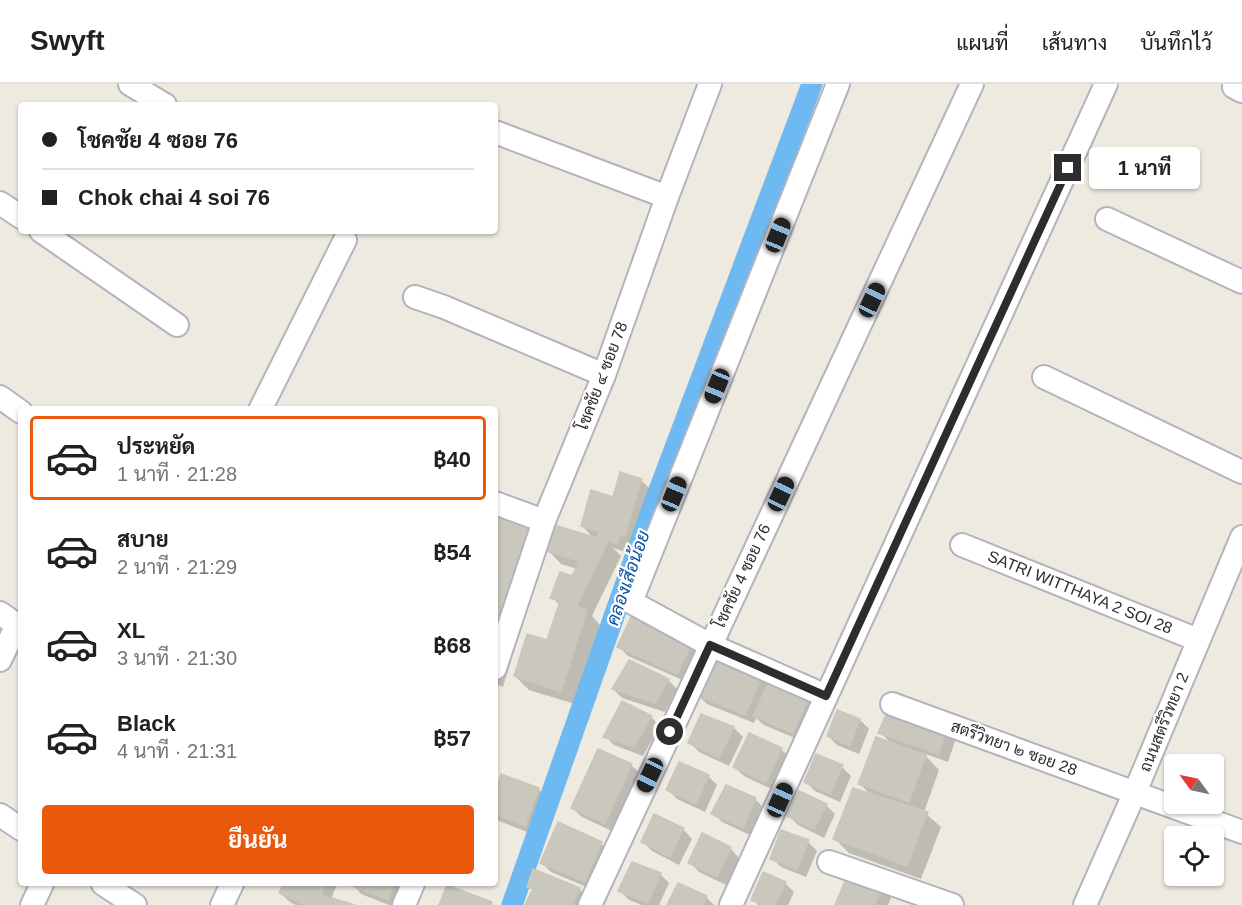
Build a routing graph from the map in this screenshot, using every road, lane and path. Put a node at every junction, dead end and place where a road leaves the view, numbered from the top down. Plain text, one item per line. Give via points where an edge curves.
1 (130, 84) edge
2 (710, 84) edge
3 (838, 84) edge
4 (972, 84) edge
5 (1106, 84) edge
6 (160, 102) edge
7 (498, 133) edge
8 (667, 197) junction
9 (0, 203) edge
10 (18, 215) edge
11 (1107, 219) dead end
12 (45, 234) edge
13 (345, 240) dead end
14 (1242, 282) edge
15 (415, 297) dead end
16 (177, 325) dead end
17 (604, 375) junction
18 (1044, 377) dead end
19 (0, 397) edge
20 (262, 406) edge
21 (18, 409) edge
22 (1242, 472) edge
23 (498, 503) edge
24 (544, 521) junction
25 (1242, 537) edge
26 (962, 545) dead end
27 (0, 613) edge
28 (1198, 640) junction
29 (710, 645) junction
30 (498, 659) edge
31 (0, 660) edge
32 (826, 696) junction
33 (892, 704) dead end
34 (1135, 792) junction
35 (0, 815) edge
36 (18, 827) edge
37 (1242, 832) edge
38 (829, 862) dead end
39 (41, 886) edge
40 (106, 886) edge
41 (231, 886) edge
42 (412, 886) edge
43 (32, 905) edge
44 (135, 905) edge
45 (222, 905) edge
46 (404, 905) edge
47 (590, 905) edge
48 (731, 905) edge
49 (952, 905) edge
50 (1085, 905) edge

1 - 6 street
2 - 8 street, โชคชัย ๔ ซอย 78
3 - 29 street via 631,602
4 - 29 street, โชคชัย 4 ซอย 76
5 - 32 street
7 - 8 street
8 - 17 street, โชคชัย ๔ ซอย 78
9 - 10 street
11 - 14 street
12 - 16 street
13 - 20 street
15 - 17 street
17 - 24 street, โชคชัย ๔ ซอย 78
18 - 22 street
19 - 21 street
23 - 24 street
24 - 30 street, โชคชัย ๔ ซอย 78
25 - 28 street, ถนนสตรีวิทยา 2
26 - 28 street, SATRI WITTHAYA 2 SOI 28
27 - 31 street via 16,625
28 - 34 street, ถนนสตรีวิทยา 2
29 - 32 street
29 - 47 street, โชคชัย 4 ซอย 76
32 - 48 street
33 - 34 street, สตรีวิทยา ๒ ซอย 28
34 - 37 street, สตรีวิทยา ๒ ซอย 28
34 - 50 street, ถนนสตรีวิทยา 2
35 - 36 street
38 - 49 street
39 - 43 street
40 - 44 street
41 - 45 street
42 - 46 street

